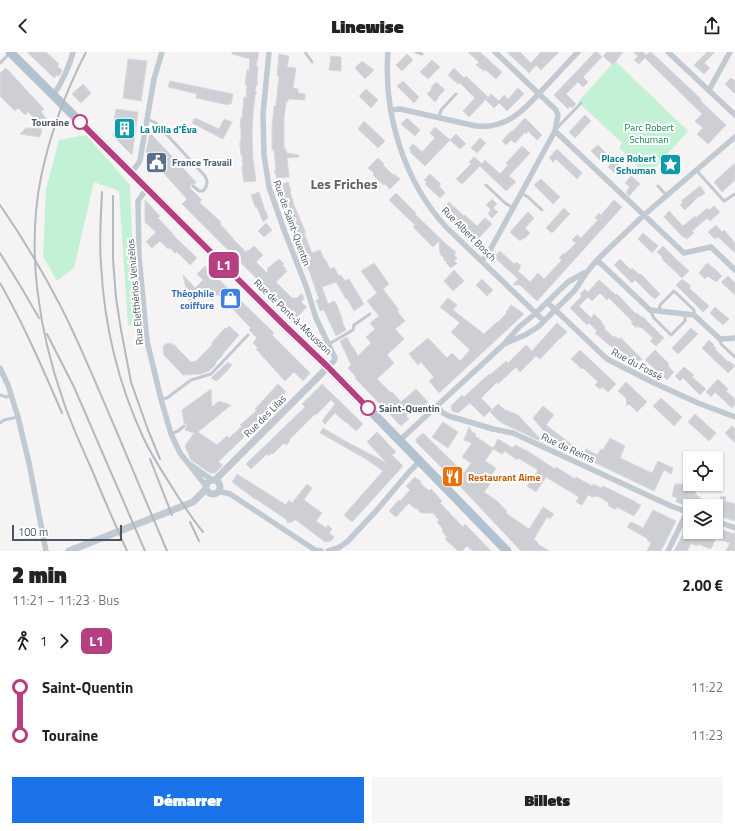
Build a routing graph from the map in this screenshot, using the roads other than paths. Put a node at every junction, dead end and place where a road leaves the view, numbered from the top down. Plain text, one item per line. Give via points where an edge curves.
1 (10, 52) edge
2 (73, 52) edge
3 (162, 52) edge
4 (269, 52) edge
5 (305, 52) edge
6 (388, 52) edge
7 (416, 52) edge
8 (494, 52) edge
9 (578, 52) edge
10 (668, 52) edge
11 (730, 52) edge
12 (422, 54) dead end
13 (312, 62) dead end
14 (0, 63) edge
15 (709, 90) junction
16 (456, 94) dead end
17 (539, 94) junction
18 (53, 96) junction
19 (581, 104) dead end
20 (391, 110) junction
21 (735, 115) edge
22 (439, 117) junction
23 (147, 119) junction
24 (555, 130) junction
25 (735, 137) edge
26 (696, 170) junction
27 (131, 172) junction
28 (486, 185) dead end
29 (193, 186) dead end
30 (658, 186) dead end
31 (147, 188) junction
32 (521, 193) junction
33 (735, 194) edge
34 (666, 195) junction
35 (513, 208) junction
36 (542, 210) dead end
37 (644, 215) junction
38 (482, 260) junction
39 (597, 260) junction
40 (735, 270) edge
41 (587, 272) junction
42 (547, 302) junction
43 (555, 310) junction
44 (650, 310) junction
45 (659, 311) junction
46 (536, 313) junction
47 (370, 314) dead end
48 (685, 314) junction
49 (694, 315) junction
50 (544, 321) junction
51 (248, 335) dead end
52 (735, 338) edge
53 (720, 339) junction
54 (329, 344) junction
55 (504, 344) junction
56 (735, 357) edge
57 (328, 367) junction
58 (0, 368) edge
59 (0, 395) edge
60 (12, 395) junction
61 (162, 399) junction
62 (437, 406) junction
63 (18, 417) junction
64 (735, 417) edge
65 (0, 423) edge
66 (184, 426) dead end
67 (171, 434) junction
68 (400, 440) junction
69 (420, 461) junction
70 (186, 462) junction
71 (214, 480) junction
72 (210, 490) junction
73 (683, 510) edge
74 (683, 523) edge
75 (723, 524) edge
76 (735, 528) edge
77 (46, 551) edge
78 (69, 551) edge
79 (321, 551) edge
80 (328, 551) edge
81 (507, 551) edge
82 (668, 551) edge

1 - 14 lane
1 - 18 main road, Rue de Pont-à-Mousson
2 - 18 street via 63,80
3 - 23 street
4 - 54 street, Rue de Saint-Quentin via 263,114 264,155 269,187 316,318
5 - 13 lane
6 - 20 street, Rue Albert Bosch
7 - 12 lane
8 - 17 street
9 - 17 street
10 - 15 street
11 - 15 street
15 - 21 street
16 - 22 lane via 441,110
17 - 22 street via 518,114 504,122 489,126 476,126
17 - 24 street via 556,110 558,115
18 - 27 main road, Rue de Pont-à-Mousson
19 - 24 lane
20 - 22 street via 400,109
20 - 38 street, Rue Albert Bosch via 412,178 424,198 446,227
23 - 27 street via 140,160
23 - 29 lane via 156,123 205,176 207,186 203,191
24 - 32 street
24 - 37 street
25 - 26 street
26 - 33 lane via 724,201
26 - 34 street
27 - 31 main road, Rue de Pont-à-Mousson
28 - 35 lane
30 - 34 lane
31 - 57 main road, Rue de Pont-à-Mousson
31 - 61 street, Rue Elefthérios Venizélos via 138,200 139,257 147,341
32 - 35 street
32 - 36 lane
34 - 37 street
35 - 38 street via 488,254
37 - 39 street
37 - 40 street via 684,253 711,247
38 - 46 street, Rue Albert Bosch
39 - 41 street
39 - 44 street
41 - 42 street via 568,282
41 - 43 street via 575,290
42 - 43 street, Rue du Fossé
42 - 46 street
43 - 50 street
43 - 64 street, Rue du Fossé via 607,359 698,403
44 - 45 street
44 - 48 lane via 654,318 671,335 685,321
45 - 48 street
45 - 49 lane via 660,305 674,291 694,310
46 - 50 street, Rue Albert Bosch
46 - 55 street
47 - 54 lane via 354,325 353,330
48 - 49 street
49 - 53 street
50 - 55 street via 525,335
51 - 61 lane via 211,374 191,380 168,398
52 - 53 street
53 - 56 lane
54 - 57 street, Rue de Saint-Quentin via 335,358
55 - 62 street
57 - 68 main road, Rue de Pont-à-Mousson
57 - 71 street, Rue des Lilas
58 - 60 street
59 - 60 lane
60 - 63 street
61 - 67 street, Rue Elefthérios Venizélos
62 - 68 street
62 - 73 street, Rue de Reims via 449,416 513,433
63 - 65 lane
63 - 77 street
66 - 67 lane
67 - 70 street, Rue Elefthérios Venizélos
68 - 69 main road, Rue de Pont-à-Mousson
69 - 80 street via 347,542
69 - 81 main road, Rue de Pont-à-Mousson
70 - 71 street, Rue Elefthérios Venizélos
70 - 72 street, Rue Elefthérios Venizélos
71 - 72 street, Rue des Lilas via 208,482
71 - 72 street via 220,485 220,490
72 - 78 street, Rue des Lilas via 204,499 198,502 192,502
72 - 79 street, Rue Elefthérios Venizélos via 230,494 315,550
74 - 82 street
75 - 76 street

